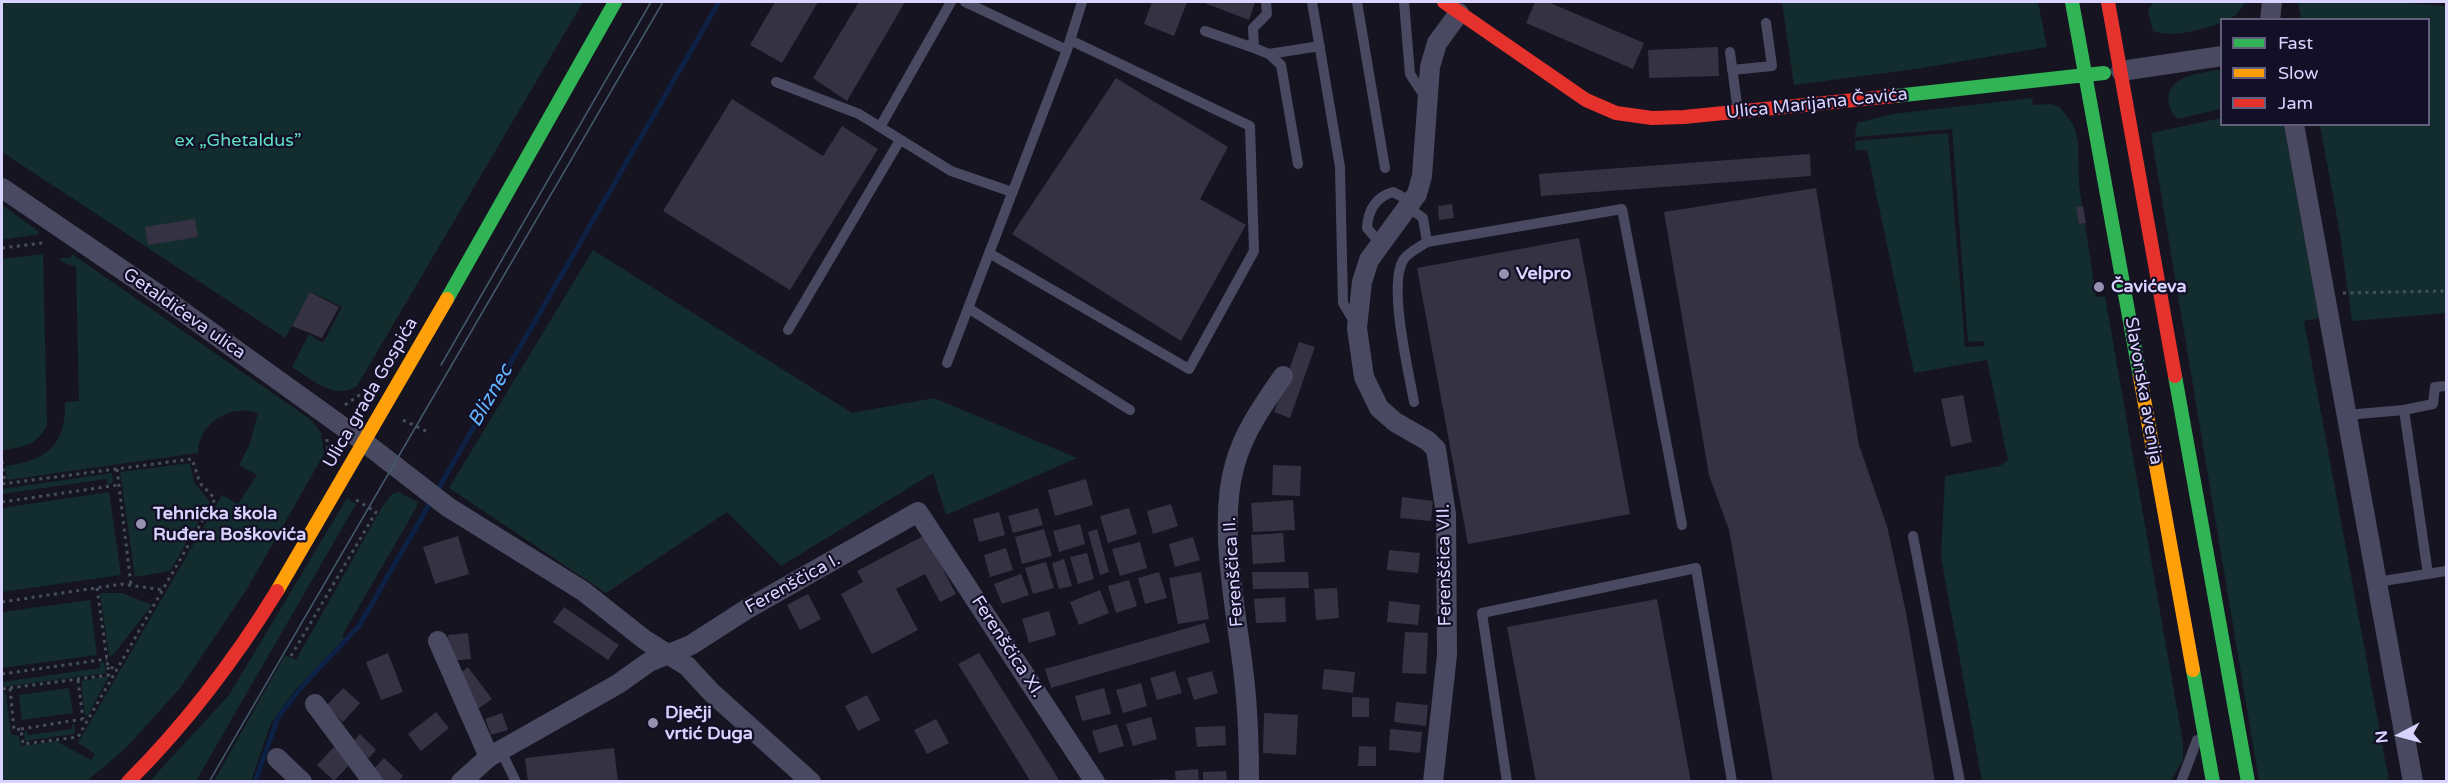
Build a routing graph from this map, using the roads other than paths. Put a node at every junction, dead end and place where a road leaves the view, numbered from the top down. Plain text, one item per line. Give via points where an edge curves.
1 (615, 2) edge
2 (951, 2) edge
3 (965, 2) edge
4 (1082, 2) edge
5 (1266, 2) edge
6 (1312, 2) edge
7 (1357, 2) edge
8 (1404, 2) edge
9 (2072, 2) edge
10 (2108, 2) edge
11 (2272, 2) edge
12 (1457, 5) edge
13 (2270, 18) edge
14 (1766, 23) dead end
15 (1205, 31) dead end
16 (1068, 45) junction
17 (1320, 46) junction
18 (1254, 48) junction
19 (1730, 52) dead end
20 (1269, 54) junction
21 (2220, 56) edge
22 (1732, 70) junction
23 (2121, 70) junction
24 (2085, 75) junction
25 (776, 82) dead end
26 (1426, 97) junction
27 (1738, 112) junction
28 (2294, 126) edge
29 (880, 127) junction
30 (900, 140) junction
31 (1298, 164) dead end
32 (1385, 168) dead end
33 (2, 188) edge
34 (1012, 192) junction
35 (1410, 205) junction
36 (1427, 242) junction
37 (1380, 243) junction
38 (989, 253) junction
39 (968, 308) junction
40 (1357, 328) junction
41 (788, 330) dead end
42 (947, 363) dead end
43 (1283, 376) dead end
44 (2446, 386) edge
45 (1414, 402) dead end
46 (1130, 410) dead end
47 (2404, 410) junction
48 (2346, 415) junction
49 (364, 442) junction
50 (918, 512) joint
51 (1682, 525) dead end
52 (1914, 536) dead end
53 (2446, 571) edge
54 (2428, 574) junction
55 (2377, 582) junction
56 (438, 641) dead end
57 (668, 654) junction
58 (315, 705) dead end
59 (2201, 722) junction
60 (495, 754) junction
61 (278, 758) dead end
62 (128, 782) edge
63 (302, 782) edge
64 (373, 782) edge
65 (461, 782) edge
66 (516, 782) edge
67 (811, 782) edge
68 (1095, 782) edge
69 (1249, 782) edge
70 (1432, 782) edge
71 (1507, 782) edge
72 (1732, 782) edge
73 (1960, 782) edge
74 (2181, 782) edge
75 (2212, 782) edge
76 (2248, 782) edge
77 (2413, 782) edge

1 - 49 street, Ulica grada Gospića
2 - 29 lane
3 - 16 lane
4 - 16 lane
5 - 18 lane via 1267,14 1253,28
6 - 17 lane
7 - 32 lane
8 - 26 lane via 1410,74
9 - 24 street, Slavonska avenija
10 - 23 street, Slavonska avenija
11 - 13 street
12 - 26 street, Ferenščica VII. via 1437,43
12 - 27 street, Ulica Marijana Čavića via 1599,107 1652,118
14 - 22 lane via 1772,66
15 - 18 lane
16 - 34 lane
16 - 38 lane via 1250,126 1254,251 1189,369
17 - 20 lane
17 - 40 lane via 1340,167 1342,303
18 - 20 lane
19 - 22 lane
20 - 31 lane via 1281,65
21 - 23 street, Ulica Marijana Čavića
22 - 27 lane
23 - 24 street, Ulica Marijana Čavića
23 - 76 street, Slavonska avenija
24 - 27 street, Ulica Marijana Čavića
24 - 59 street, Slavonska avenija
25 - 29 lane via 859,114
26 - 35 street, Ferenščica VII. via 1422,176
28 - 48 street
29 - 30 lane
30 - 34 lane via 951,171
30 - 41 lane
33 - 49 street, Getaldićeva ulica
34 - 38 lane
35 - 36 lane via 1424,218
35 - 37 street, Ferenščica VII.
35 - 37 lane via 1393,192 1382,195 1373,206 1367,228
36 - 45 lane via 1404,259 1398,278 1398,305
36 - 51 lane via 1622,209
37 - 40 street, Ferenščica VII. via 1362,282
38 - 39 lane
39 - 42 lane
39 - 46 lane
40 - 70 street, Ferenščica VII. via 1364,377 1379,408 1436,449 1446,514 1446,655
43 - 69 street, Ferenščica II. via 1246,432 1234,465 1228,510
44 - 47 lane via 2435,387 2433,404
47 - 48 lane
47 - 54 lane
48 - 55 street
49 - 57 street, Getaldićeva ulica via 448,507 583,591
49 - 62 street, Ulica grada Gospića via 228,667 184,724
50 - 57 street, Ferenščica I. via 691,645
50 - 68 street, Ferenščica XI.
52 - 73 lane
53 - 54 lane
54 - 55 lane
55 - 77 street
56 - 60 street
57 - 60 street, Ferenščica I.
57 - 67 street via 687,666 711,693
58 - 64 street
59 - 74 lane
59 - 75 street, Slavonska avenija
60 - 65 street, Ferenščica I.
60 - 66 lane
61 - 63 street
71 - 72 lane via 1482,614 1696,568

